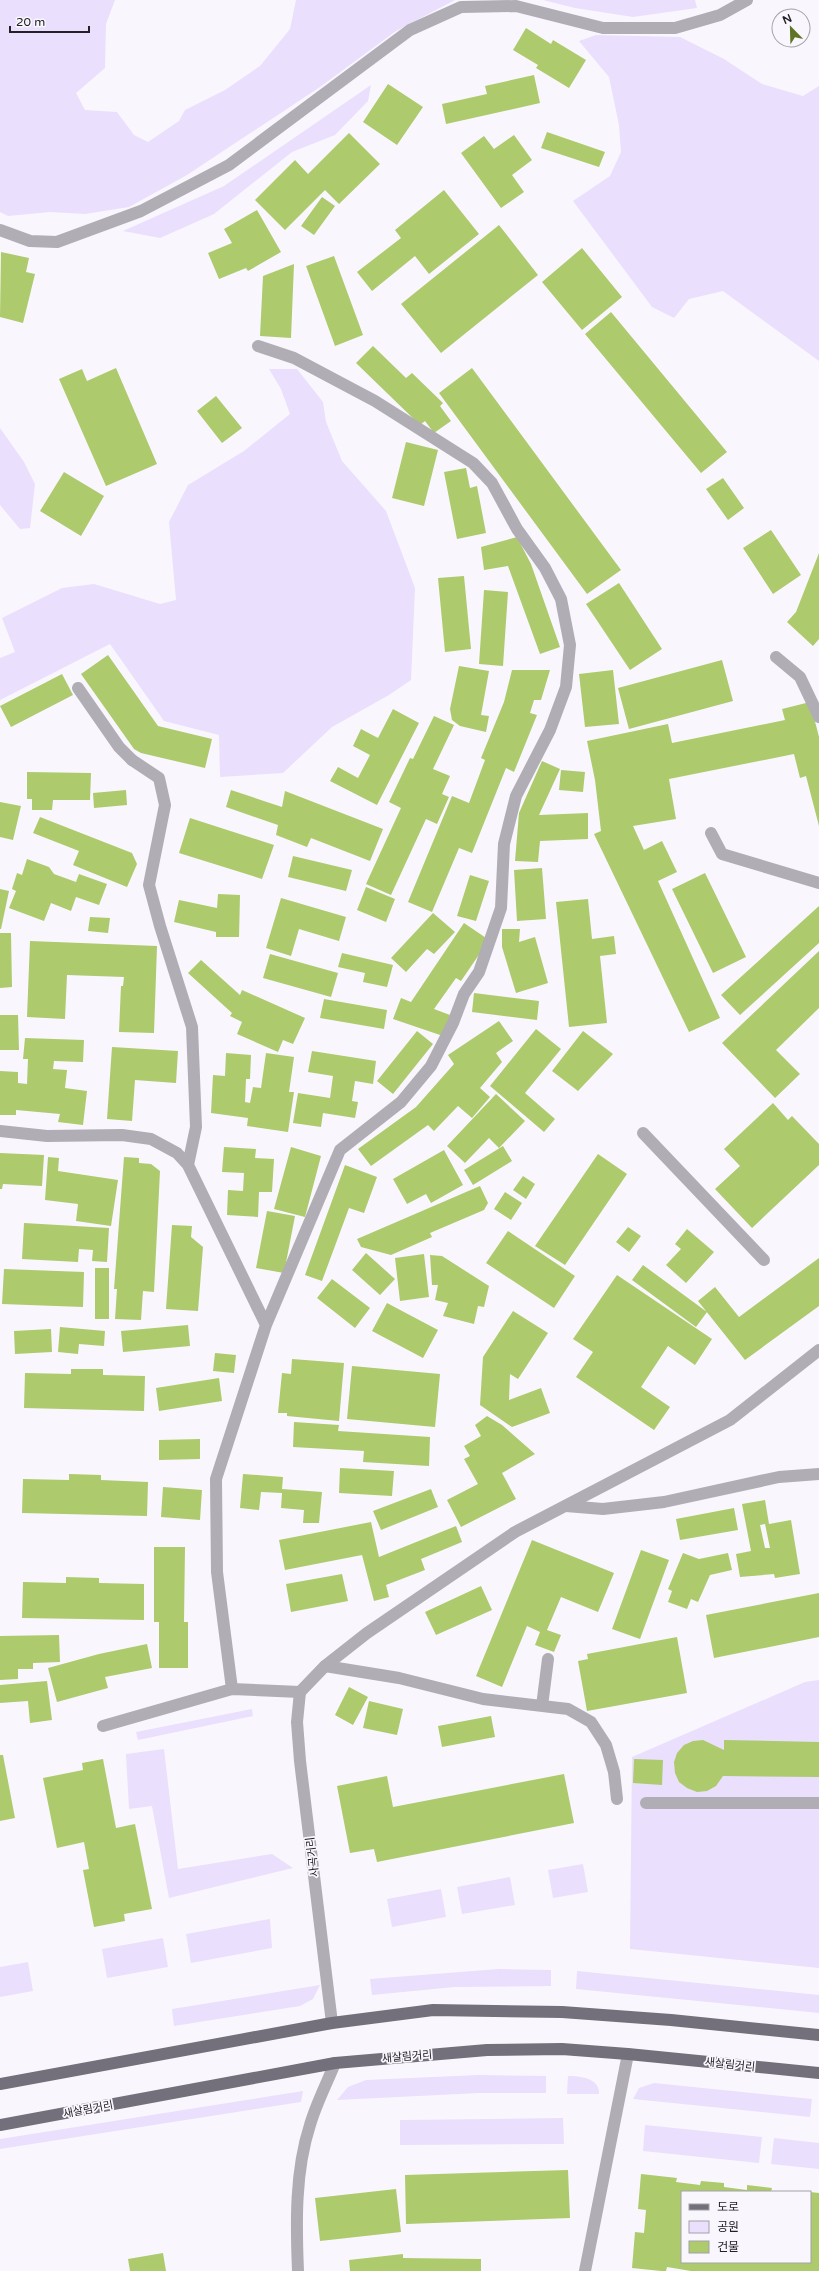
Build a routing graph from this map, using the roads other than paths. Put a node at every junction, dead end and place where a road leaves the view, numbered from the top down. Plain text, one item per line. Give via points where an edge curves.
1 (747, 0) edge
2 (0, 230) edge
3 (258, 346) dead end
4 (776, 657) dead end
5 (78, 688) dead end
6 (819, 717) edge
7 (711, 833) dead end
8 (819, 883) edge
9 (0, 1130) edge
10 (643, 1133) dead end
11 (188, 1165) junction
12 (764, 1260) dead end
13 (266, 1325) junction
14 (819, 1350) edge
15 (819, 1474) edge
16 (566, 1506) junction
17 (548, 1659) dead end
18 (325, 1666) junction
19 (232, 1689) junction
20 (300, 1692) junction
21 (542, 1706) junction
22 (103, 1726) dead end
23 (617, 1800) dead end
24 (646, 1803) dead end
25 (819, 1803) edge
26 (332, 2023) junction
27 (819, 2035) edge
28 (628, 2054) junction
29 (335, 2063) junction
30 (819, 2073) edge
31 (0, 2084) edge
32 (0, 2125) edge
33 (298, 2271) edge
34 (585, 2271) edge

1 - 2 street via 720,14 674,28 604,28 516,6 462,8 410,30 229,165 141,211 57,242 30,241
3 - 13 street via 294,358 375,401 473,463 492,483 517,529 545,568 561,599 570,645 566,687 550,730 516,796 504,844 501,908 479,972 464,994 453,1023 431,1066 401,1102 340,1150
4 - 6 street via 800,677
5 - 11 street via 119,747 132,760 160,778 165,805 149,886 192,1027 196,1127
7 - 8 street via 722,854
9 - 11 street via 46,1136 122,1136 152,1139 177,1152
10 - 12 street
11 - 13 street
13 - 19 street via 216,1479 217,1572
14 - 16 street via 730,1420
15 - 16 street via 778,1477 656,1503 603,1510
16 - 18 street via 515,1532 367,1633
17 - 21 street
18 - 20 street
18 - 21 street via 399,1678 483,1699
19 - 20 street
19 - 22 street
20 - 26 street, 사곡거리 via 297,1722 300,1761
21 - 23 street via 568,1709 591,1722 606,1745 614,1772
24 - 25 street
26 - 27 main road via 433,2010 562,2012
26 - 31 main road
28 - 29 main road, 새살림거리 via 562,2049 487,2050
28 - 30 main road, 새살림거리
28 - 34 street
29 - 32 main road, 새살림거리
29 - 33 street via 309,2126 302,2162 296,2228

